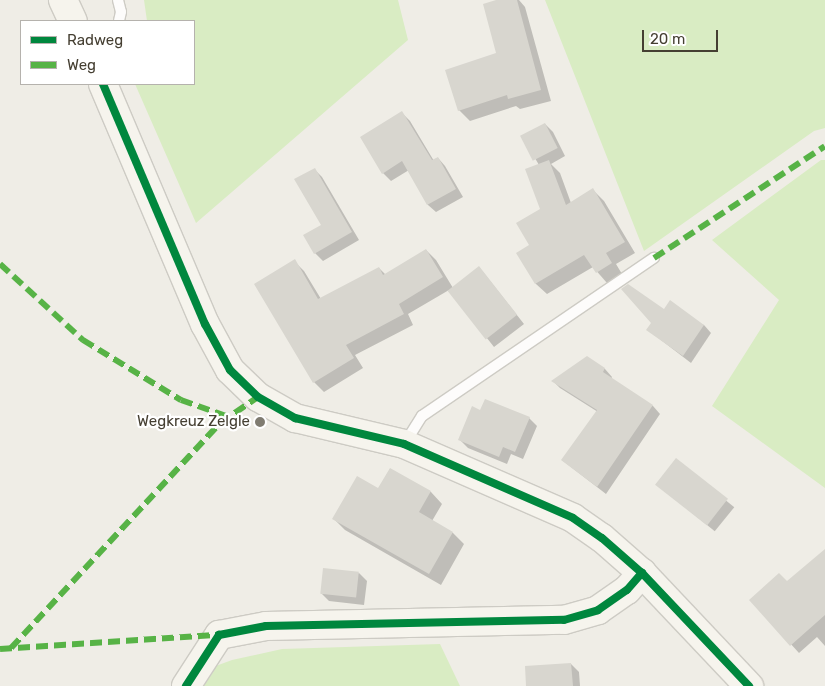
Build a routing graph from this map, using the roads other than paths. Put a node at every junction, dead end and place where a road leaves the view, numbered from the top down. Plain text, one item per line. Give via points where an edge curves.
1 (62, 0) edge
2 (118, 0) edge
3 (72, 20) edge
4 (119, 20) edge
5 (103, 85) edge
6 (654, 258) dead end
7 (404, 444) junction
8 (642, 574) junction
9 (186, 686) edge
10 (749, 686) edge

1 - 3 street
2 - 4 lane
5 - 7 street via 205,324 230,370 258,397 295,418
6 - 7 lane via 422,416
7 - 8 street via 573,518 602,538
8 - 9 street via 627,590 598,610 564,620 266,626 219,635
8 - 10 street

